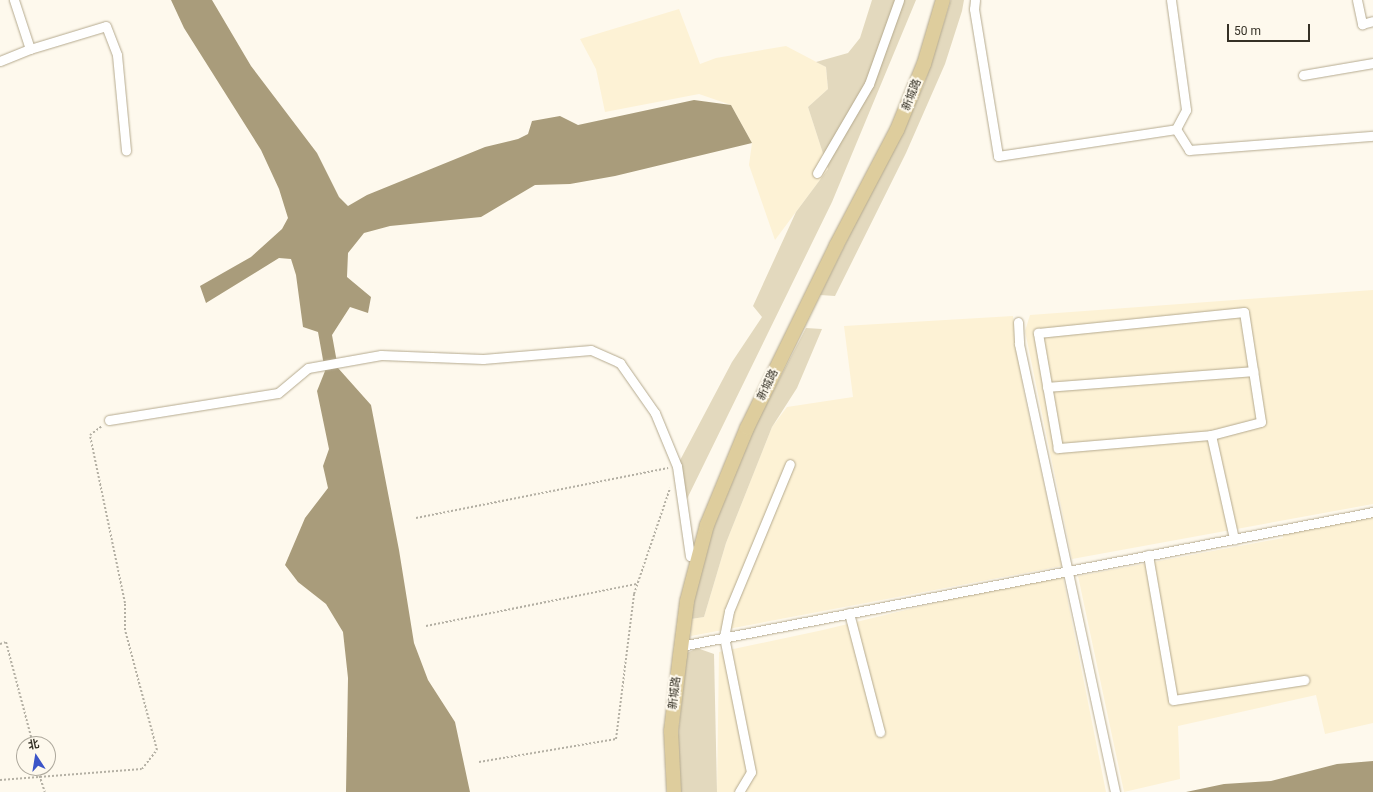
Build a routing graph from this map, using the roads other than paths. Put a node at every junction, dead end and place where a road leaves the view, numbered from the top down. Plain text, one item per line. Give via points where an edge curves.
1 (14, 0) edge
2 (899, 0) edge
3 (934, 0) edge
4 (943, 0) edge
5 (975, 0) edge
6 (1172, 0) edge
7 (1357, 0) edge
8 (1373, 21) edge
9 (30, 49) junction
10 (0, 61) edge
11 (1373, 63) edge
12 (1303, 75) dead end
13 (1176, 129) junction
14 (1373, 136) edge
15 (126, 151) dead end
16 (817, 174) dead end
17 (1018, 322) dead end
18 (1253, 371) junction
19 (1047, 387) junction
20 (109, 420) road end
21 (1211, 435) junction
22 (790, 464) dead end
23 (1373, 512) edge
24 (1234, 539) junction
25 (1148, 555) junction
26 (690, 556) junction
27 (1068, 571) junction
28 (849, 613) junction
29 (724, 637) junction
30 (681, 646) junction
31 (1304, 680) dead end
32 (880, 732) dead end
33 (665, 792) edge
34 (674, 792) edge
35 (739, 792) edge
36 (1115, 792) edge

1 - 9 street
2 - 16 street via 869,84
3 - 26 main road, 新城路 via 916,61 890,126 828,242 739,425 699,522
4 - 30 main road, 新城路 via 924,64 898,130 836,246 747,428 707,525 687,602
5 - 13 street via 974,9 998,156
6 - 13 street via 1186,110
7 - 8 street via 1362,24
9 - 10 street
9 - 15 street via 106,26 117,55
11 - 12 street
13 - 14 street via 1189,150
17 - 27 street via 1019,344
18 - 19 street
18 - 19 street via 1244,312 1038,332
18 - 21 street via 1261,422
19 - 21 street via 1058,448
20 - 26 street via 278,393 308,368 381,355 483,359 591,350 620,363 655,413 678,466
21 - 24 street
22 - 29 street via 729,611
23 - 24 street
24 - 25 street
25 - 27 street
25 - 31 street via 1173,700
26 - 33 main road, 新城路 via 678,600 662,730
27 - 28 street
27 - 36 street
28 - 29 street
28 - 32 street
29 - 30 street
29 - 35 street via 751,772
30 - 34 main road, 新城路 via 671,731

